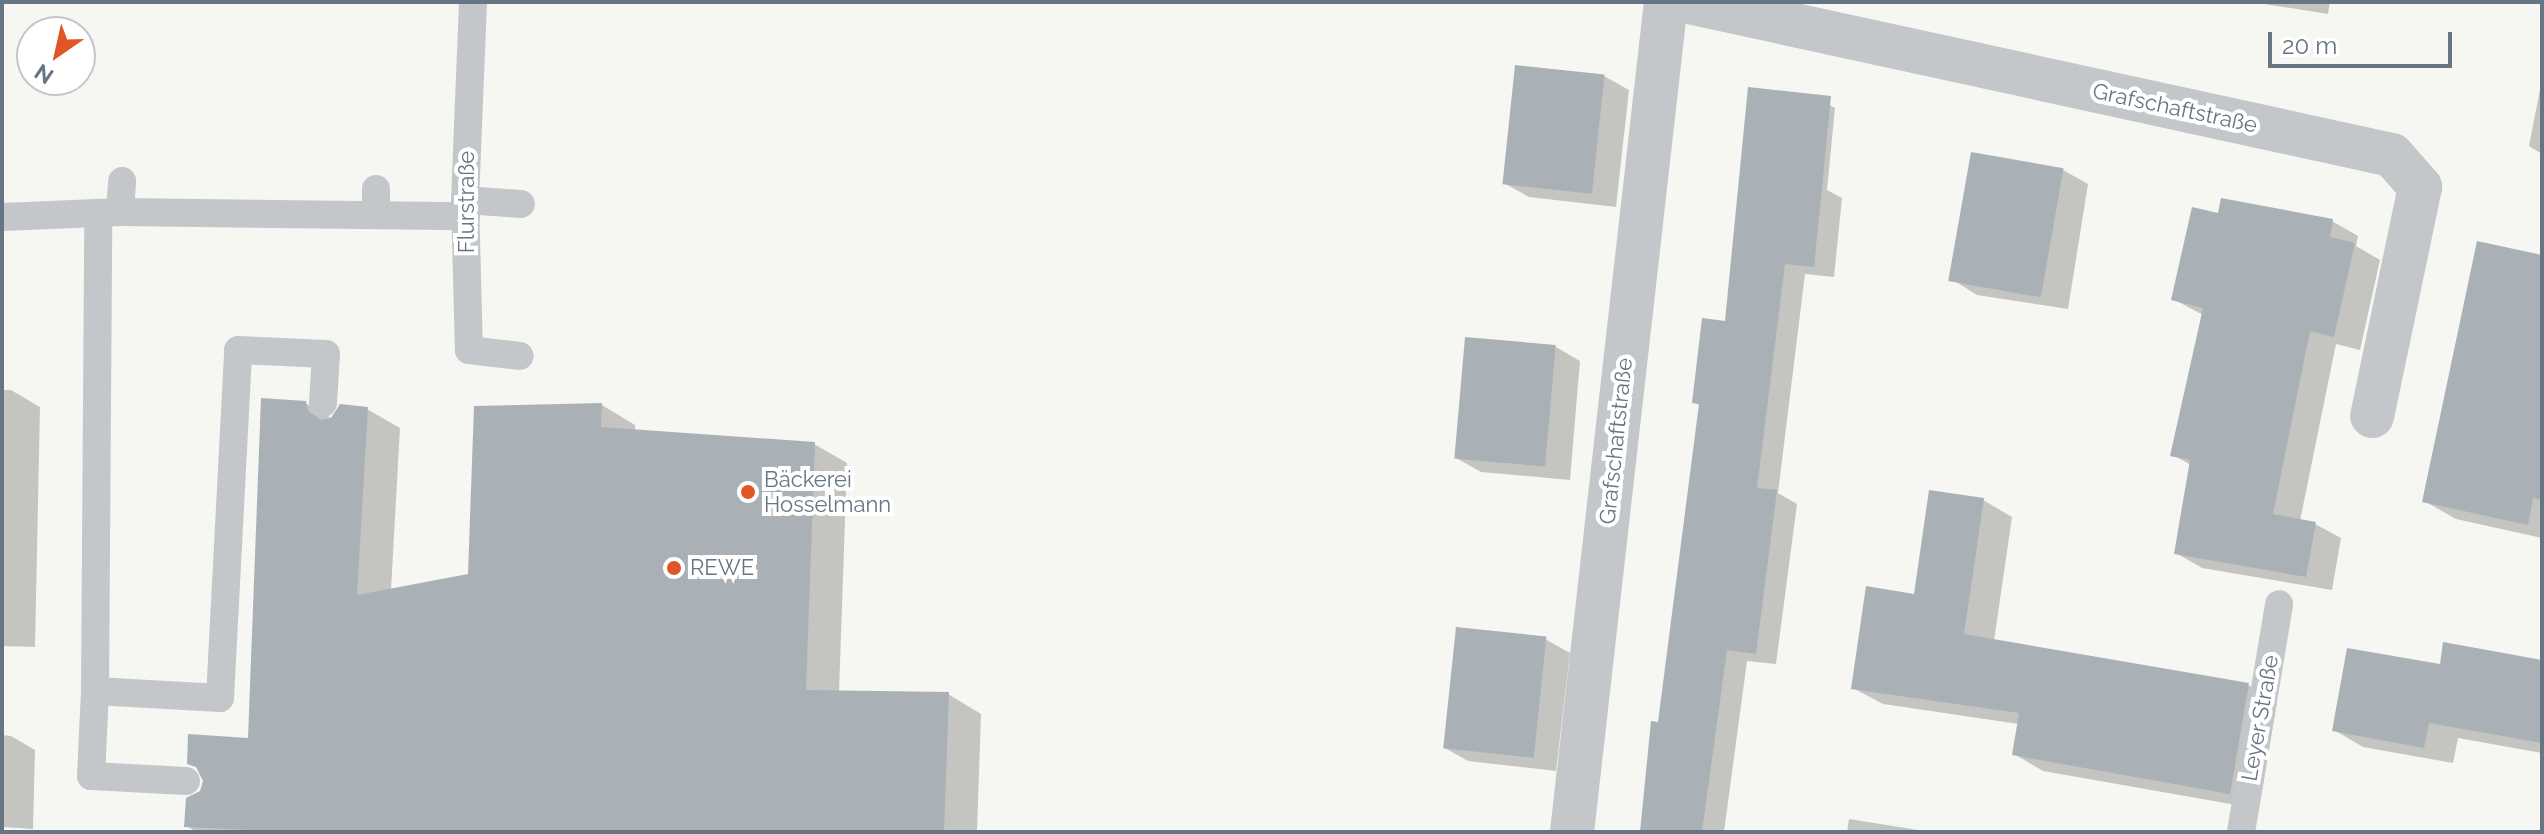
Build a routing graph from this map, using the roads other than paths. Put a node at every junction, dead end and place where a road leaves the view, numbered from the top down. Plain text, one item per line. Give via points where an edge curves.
1 (473, 2) edge
2 (1666, 2) edge
3 (1689, 2) edge
4 (122, 181) dead end
5 (521, 204) dead end
6 (466, 208) junction
7 (109, 212) junction
8 (2, 217) edge
9 (520, 356) dead end
10 (323, 403) dead end
11 (2372, 416) dead end
12 (2279, 604) dead end
13 (95, 691) junction
14 (186, 781) dead end
15 (1572, 832) edge
16 (2241, 832) edge

1 - 6 lane, Flurstraße
2 - 15 street, Grafschaftstraße
3 - 11 street, Grafschaftstraße via 2392,155 2420,187
4 - 7 lane
5 - 6 lane
6 - 7 lane via 376,202
6 - 9 lane, Flurstraße via 469,350
7 - 8 lane
7 - 13 lane
10 - 13 lane via 326,354 238,350 220,698
12 - 16 lane, Leyer Straße
13 - 14 lane via 91,776

